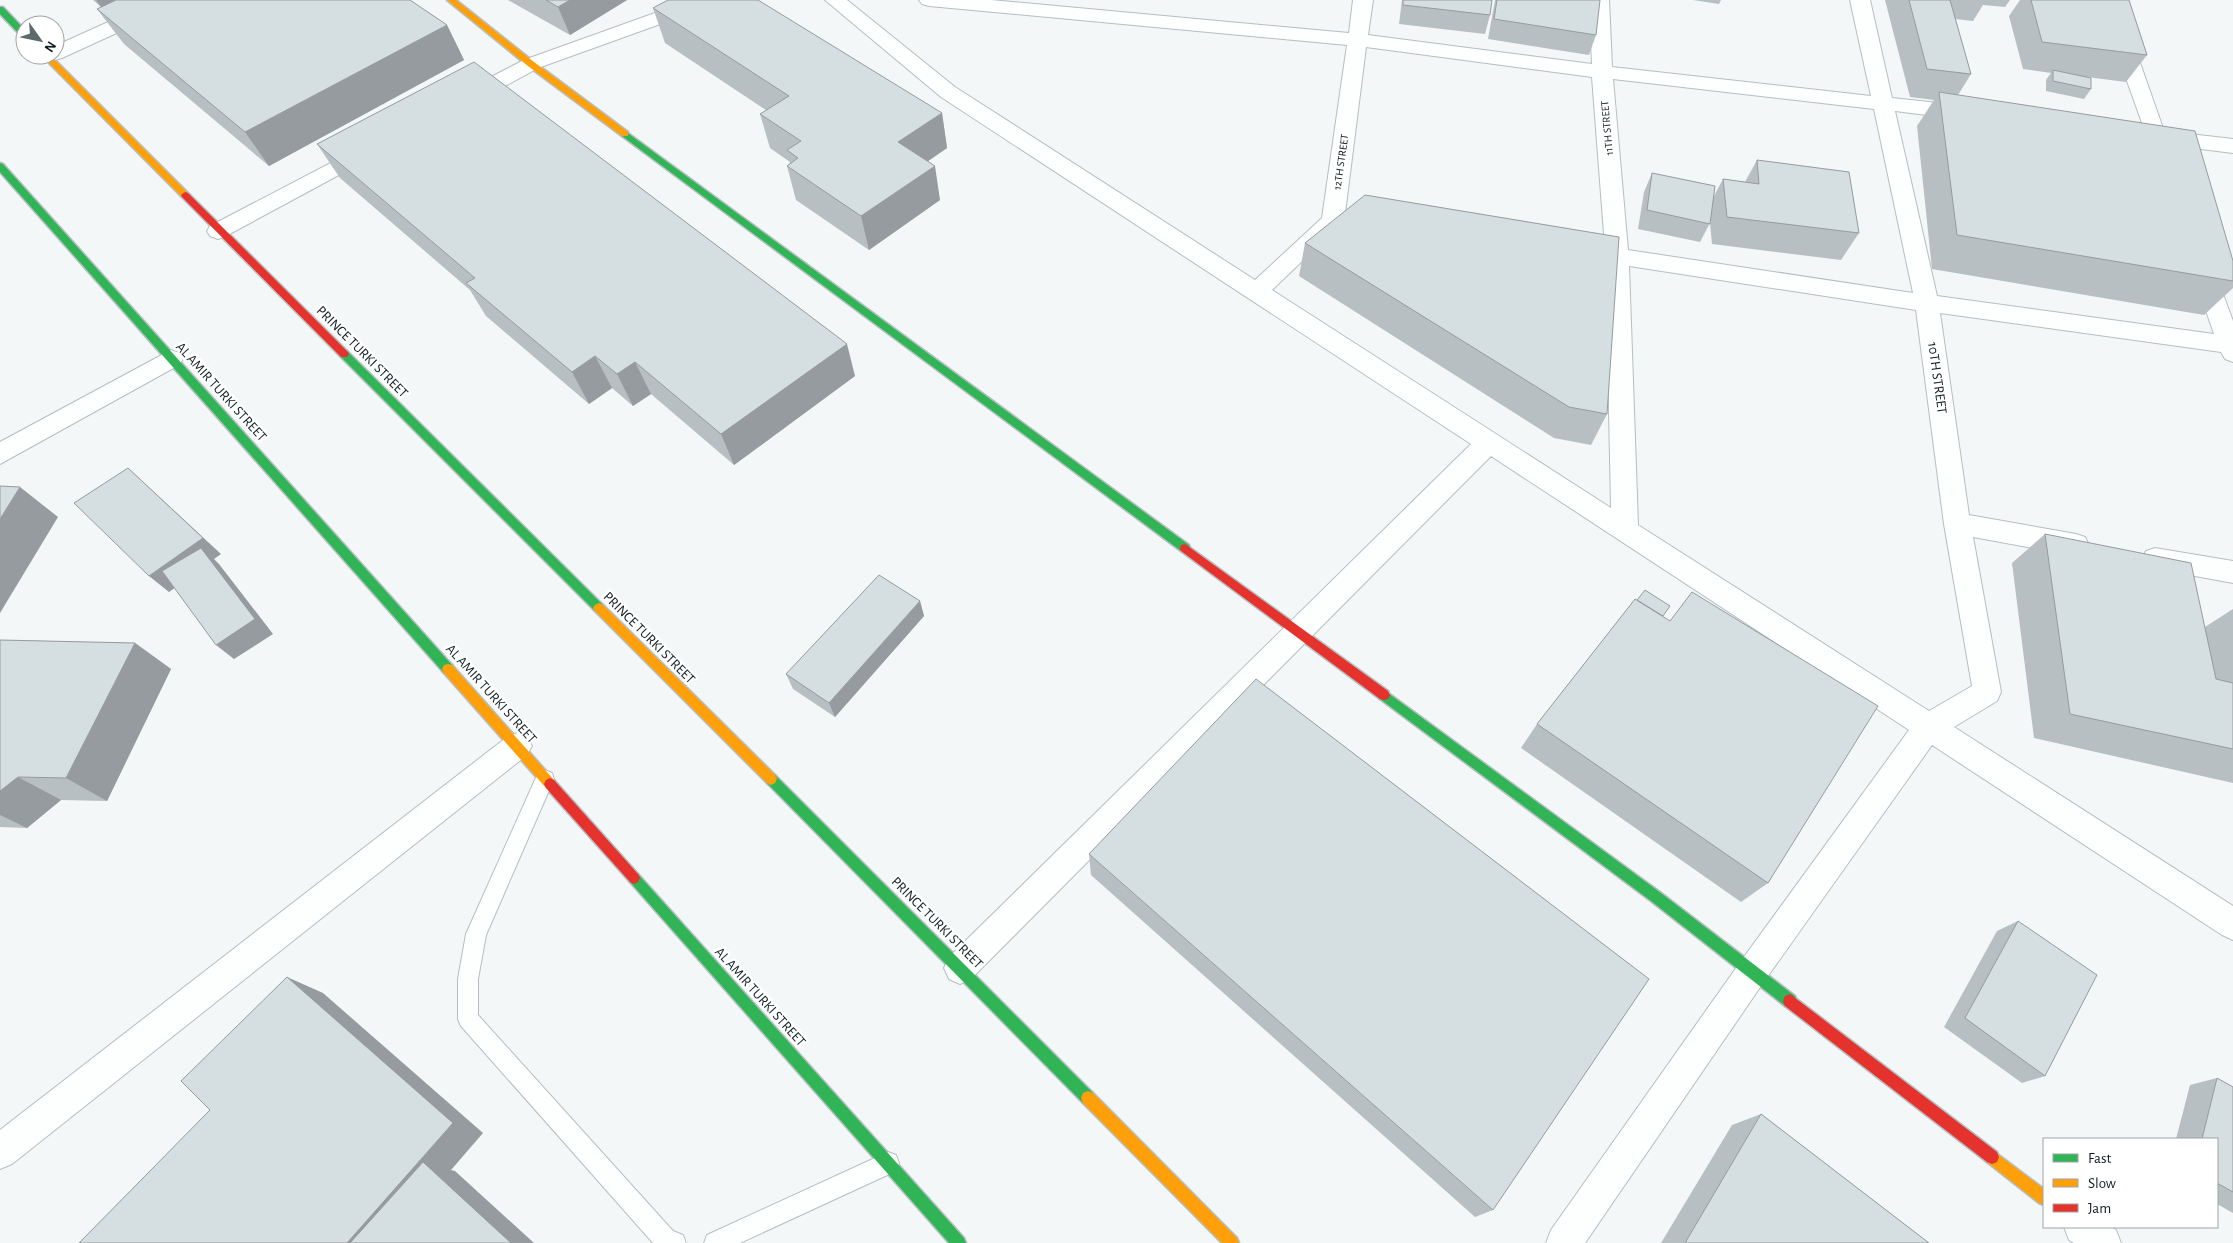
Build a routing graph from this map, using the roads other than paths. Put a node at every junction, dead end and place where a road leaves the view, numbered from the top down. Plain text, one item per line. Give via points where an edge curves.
1 (173, 0) edge
2 (451, 0) edge
3 (709, 0) edge
4 (835, 0) edge
5 (929, 0) edge
6 (1363, 0) edge
7 (1599, 0) edge
8 (1860, 0) edge
9 (2108, 0) edge
10 (1102, 8) edge
11 (0, 9) edge
12 (15, 25) edge
13 (1358, 40) junction
14 (65, 48) edge
15 (531, 64) junction
16 (60, 65) edge
17 (1602, 72) junction
18 (1882, 102) junction
19 (453, 105) edge
20 (1990, 116) edge
21 (2147, 136) junction
22 (383, 142) edge
23 (2233, 146) edge
24 (0, 166) edge
25 (2169, 173) edge
26 (218, 230) junction
27 (1559, 248) edge
28 (2198, 254) edge
29 (1617, 255) junction
30 (1256, 292) junction
31 (1927, 303) junction
32 (2232, 348) edge
33 (172, 358) junction
34 (1489, 442) junction
35 (0, 454) edge
36 (1957, 524) junction
37 (1626, 531) junction
38 (2100, 549) edge
39 (2128, 554) edge
40 (2233, 572) edge
41 (1299, 631) junction
42 (1928, 727) junction
43 (517, 746) junction
44 (545, 779) junction
45 (2233, 924) edge
46 (960, 968) junction
47 (1752, 972) junction
48 (0, 1152) edge
49 (888, 1162) junction
50 (2043, 1197) edge
51 (2083, 1228) edge
52 (675, 1243) edge
53 (715, 1243) edge
54 (959, 1243) edge
55 (1232, 1243) edge
56 (1564, 1243) edge
57 (2103, 1243) edge

1 - 14 street
2 - 15 main road
3 - 15 street
4 - 30 street via 948,92
5 - 10 street
6 - 13 street, 12TH STREET
7 - 17 street, 11TH STREET
8 - 18 street, 10TH STREET
9 - 21 street
10 - 13 street
11 - 12 main road
13 - 17 street
13 - 30 street, 12TH STREET via 1343,222
15 - 19 street
15 - 41 main road
16 - 26 main road, PRINCE TURKI STREET
17 - 18 street
17 - 29 street, 11TH STREET
18 - 20 street
18 - 31 street, 10TH STREET
21 - 23 street
21 - 25 street
22 - 26 street
24 - 33 main road, AL AMIR TURKI STREET
26 - 46 main road, PRINCE TURKI STREET
27 - 29 street
28 - 32 street
29 - 31 street
29 - 37 street, 11TH STREET
30 - 34 street
31 - 32 street
31 - 36 street, 10TH STREET
33 - 35 street
33 - 43 main road, AL AMIR TURKI STREET
34 - 37 street
34 - 41 street
36 - 38 street
36 - 42 street, 10TH STREET via 1987,692
37 - 42 street
39 - 40 street
41 - 46 street
41 - 47 main road
42 - 45 street
42 - 47 street
43 - 44 main road, AL AMIR TURKI STREET
43 - 48 street
44 - 49 main road, AL AMIR TURKI STREET
44 - 52 lane via 476,934 468,979 468,1019 665,1239
46 - 55 main road, PRINCE TURKI STREET
47 - 50 main road
47 - 56 street
49 - 53 lane
49 - 54 main road, AL AMIR TURKI STREET
51 - 57 street

